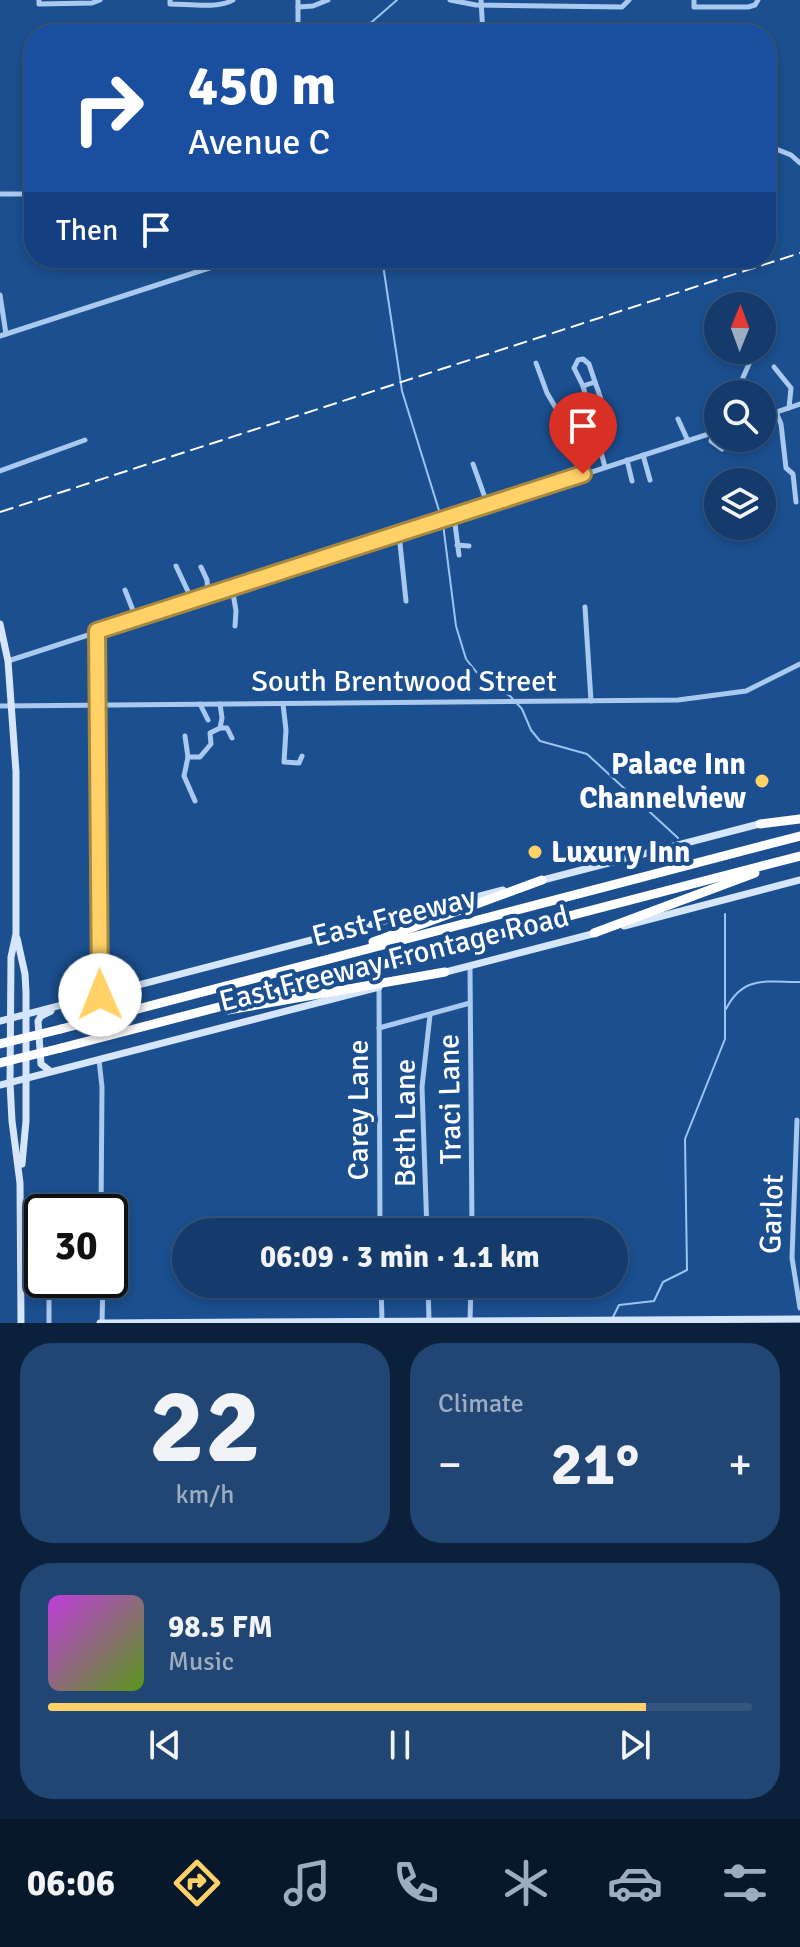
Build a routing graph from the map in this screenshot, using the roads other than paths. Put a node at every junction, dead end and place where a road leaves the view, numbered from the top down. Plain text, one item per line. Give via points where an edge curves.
1 (39, 0) edge
2 (100, 0) edge
3 (170, 0) edge
4 (233, 0) edge
5 (328, 0) edge
6 (450, 0) edge
7 (629, 0) edge
8 (694, 0) edge
9 (758, 0) edge
10 (481, 2) edge
11 (298, 3) edge
12 (298, 24) edge
13 (482, 24) edge
14 (776, 149) edge
15 (800, 163) edge
16 (0, 194) edge
17 (24, 194) edge
18 (209, 268) edge
19 (0, 295) edge
20 (3, 335) edge
21 (536, 363) dead end
22 (749, 364) dead end
23 (774, 367) dead end
24 (742, 380) edge
25 (595, 382) junction
26 (583, 386) junction
27 (800, 404) edge
28 (789, 408) junction
29 (776, 412) joint
30 (678, 419) dead end
31 (704, 435) edge
32 (597, 439) junction
33 (85, 440) dead end
34 (688, 441) junction
35 (643, 455) junction
36 (627, 460) junction
37 (473, 464) dead end
38 (605, 467) junction
39 (0, 471) edge
40 (583, 474) junction
41 (650, 480) dead end
42 (632, 481) dead end
43 (796, 502) dead end
44 (488, 506) junction
45 (454, 516) junction
46 (399, 534) junction
47 (457, 545) junction
48 (469, 546) dead end
49 (459, 555) dead end
50 (176, 566) dead end
51 (201, 567) dead end
52 (232, 587) junction
53 (125, 590) dead end
54 (208, 595) junction
55 (192, 600) junction
56 (406, 601) dead end
57 (585, 607) dead end
58 (136, 618) junction
59 (0, 624) edge
60 (235, 626) dead end
61 (97, 631) junction
62 (8, 661) junction
63 (800, 664) edge
64 (591, 701) junction
65 (200, 704) junction
66 (220, 704) junction
67 (283, 704) junction
68 (97, 705) junction
69 (0, 706) edge
70 (11, 706) junction
71 (208, 720) dead end
72 (220, 728) junction
73 (185, 736) dead end
74 (232, 738) dead end
75 (302, 756) dead end
76 (188, 757) junction
77 (195, 801) dead end
78 (800, 817) edge
79 (760, 824) joint
80 (800, 836) edge
81 (800, 856) edge
82 (542, 880) junction
83 (800, 880) edge
84 (594, 933) junction
85 (16, 934) junction
86 (357, 950) junction
87 (470, 966) junction
88 (445, 972) junction
89 (379, 988) junction
90 (100, 995) junction
91 (87, 999) junction
92 (470, 1003) junction
93 (25, 1015) junction
94 (430, 1015) junction
95 (11, 1018) junction
96 (166, 1020) junction
97 (0, 1021) edge
98 (379, 1028) junction
99 (0, 1044) edge
100 (99, 1060) junction
101 (0, 1063) edge
102 (52, 1071) junction
103 (26, 1079) junction
104 (10, 1083) junction
105 (0, 1085) edge
106 (797, 1120) dead end
107 (20, 1183) junction
108 (101, 1194) edge
109 (380, 1218) edge
110 (427, 1218) edge
111 (472, 1218) edge
112 (49, 1298) edge
113 (102, 1298) edge
114 (381, 1298) edge
115 (428, 1298) edge
116 (471, 1298) edge
117 (800, 1308) edge
118 (800, 1319) edge
119 (382, 1321) edge
120 (429, 1321) junction
121 (470, 1321) junction
122 (21, 1323) edge
123 (49, 1323) edge
124 (101, 1323) edge

1 - 2 street
3 - 4 street
5 - 11 street via 313,6
6 - 10 street
7 - 10 street via 622,7
8 - 9 street via 694,7 755,5
10 - 13 street
11 - 12 street
14 - 15 street
16 - 17 street
18 - 20 street
19 - 20 street
21 - 40 street via 573,437
22 - 24 street
23 - 28 street via 791,388
25 - 26 street
25 - 26 street via 586,361 578,360 574,368
25 - 32 street via 605,420
26 - 32 street
27 - 28 street
28 - 29 street
29 - 43 street
30 - 34 street
31 - 34 street
32 - 38 street
33 - 39 street
34 - 35 street
35 - 36 street
35 - 41 street
36 - 38 street
36 - 42 street
37 - 44 street
38 - 40 street
40 - 44 street
44 - 45 street
45 - 46 street
45 - 47 street
46 - 52 street
46 - 56 street
47 - 48 street
47 - 49 street
50 - 55 street
51 - 54 street
52 - 54 street
52 - 60 street
53 - 58 street
54 - 55 street
55 - 58 street
57 - 64 street
58 - 61 street
59 - 62 main road
61 - 62 street
61 - 68 street
62 - 70 main road
63 - 64 street, South Brentwood Street via 728,695
64 - 67 street, South Brentwood Street
65 - 66 street, South Brentwood Street
65 - 68 street, South Brentwood Street
65 - 71 street
66 - 67 street, South Brentwood Street
66 - 72 street
67 - 75 street via 284,762 299,763
68 - 70 street, South Brentwood Street
68 - 90 street
69 - 70 street, South Brentwood Street
70 - 85 main road
72 - 74 street via 227,728
72 - 76 street via 210,733 211,744 200,757
73 - 76 street
76 - 77 street via 184,776
78 - 79 highway
79 - 82 main road, East Freeway Frontage Road
80 - 86 highway, East Freeway
81 - 84 highway
81 - 96 highway, East Freeway
82 - 86 highway
82 - 90 main road, East Freeway Frontage Road
83 - 84 main road, East Freeway Frontage Road
84 - 87 main road, East Freeway Frontage Road
85 - 93 main road via 25,974
85 - 95 main road
86 - 99 highway, East Freeway, bridge
87 - 88 main road, East Freeway Frontage Road
87 - 92 street, Traci Lane
88 - 89 main road, East Freeway Frontage Road
88 - 96 highway
89 - 98 street, Carey Lane
89 - 100 main road, East Freeway Frontage Road
90 - 91 main road, East Freeway Frontage Road
91 - 93 main road, East Freeway Frontage Road
91 - 102 main road via 46,1013 38,1021 41,1064
92 - 94 street
92 - 111 street, Traci Lane
93 - 95 main road, East Freeway Frontage Road
93 - 103 main road
94 - 98 street
94 - 110 street, Beth Lane via 422,1087
95 - 97 main road, East Freeway Frontage Road
95 - 104 main road
96 - 101 highway, East Freeway, bridge
98 - 109 street, Carey Lane
100 - 102 main road, East Freeway Frontage Road
100 - 108 street
102 - 103 main road, East Freeway Frontage Road
103 - 104 main road, East Freeway Frontage Road
103 - 107 main road
104 - 105 main road, East Freeway Frontage Road
104 - 107 main road
106 - 117 street, Garlot via 792,1258
107 - 122 main road
112 - 123 street
113 - 124 street
114 - 119 street
115 - 120 street
116 - 121 street
118 - 121 main road
119 - 120 main road
119 - 124 main road
120 - 121 main road

